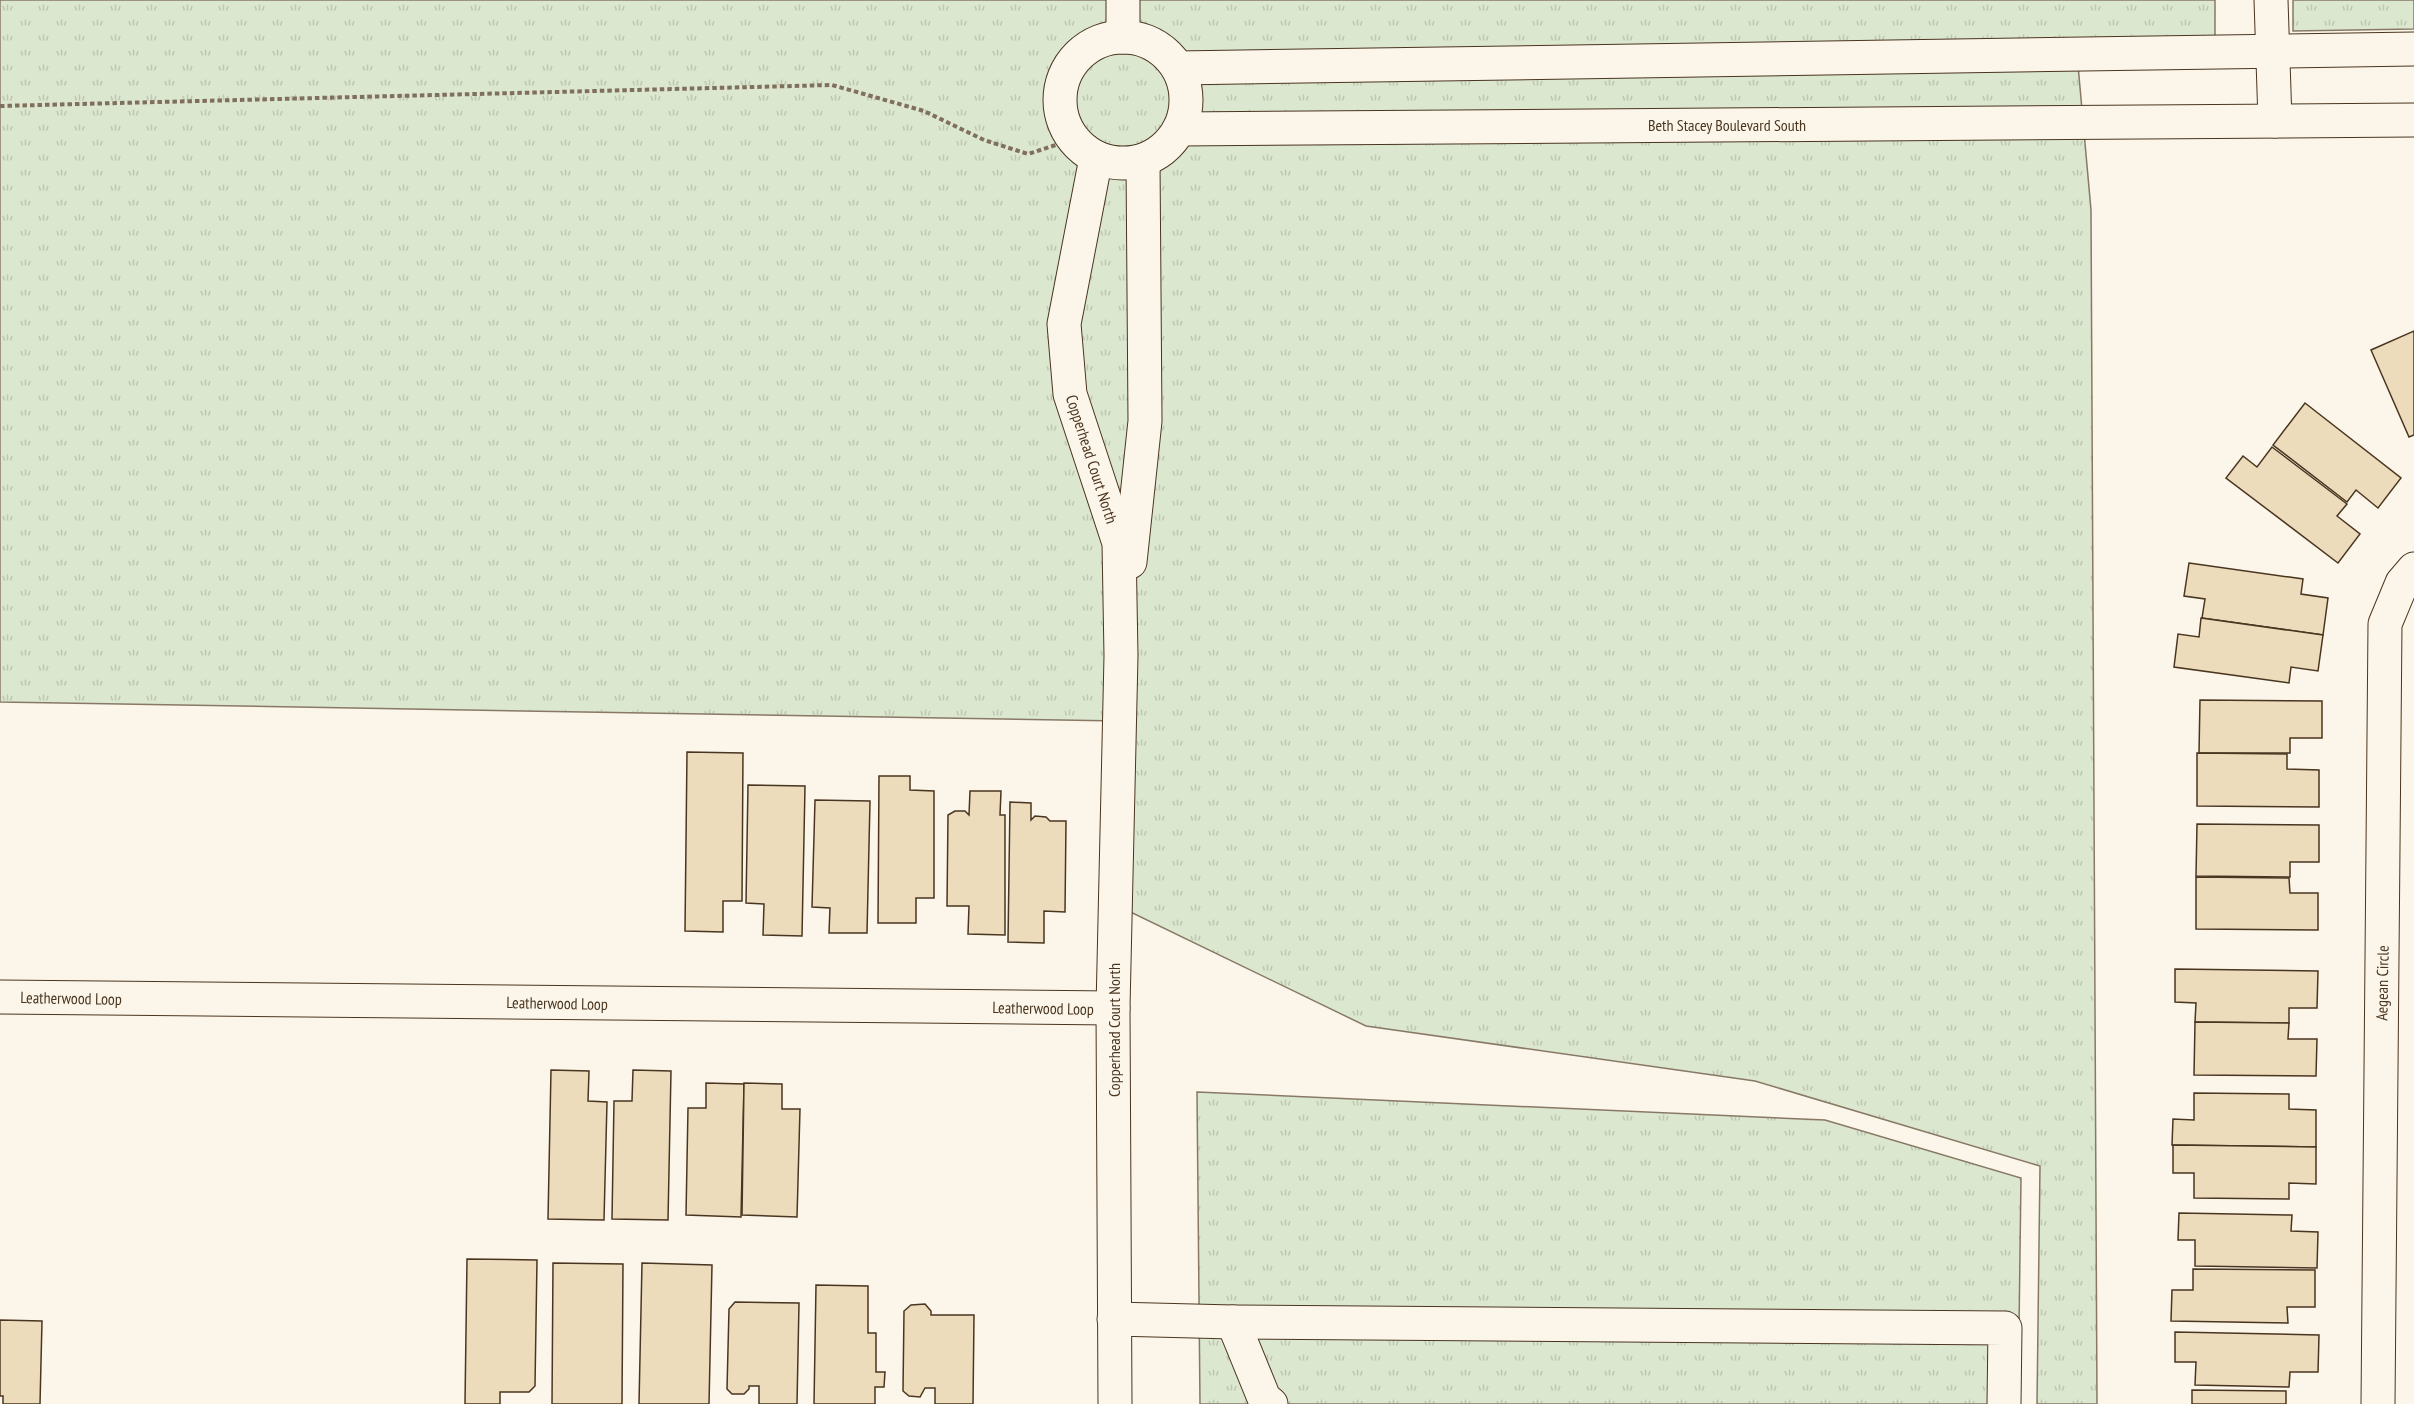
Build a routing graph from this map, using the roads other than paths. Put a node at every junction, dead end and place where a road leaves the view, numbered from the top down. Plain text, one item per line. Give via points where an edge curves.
1 (1123, 0) edge
2 (2271, 0) edge
3 (1123, 37) junction
4 (2414, 49) edge
5 (2271, 51) junction
6 (1178, 68) junction
7 (2414, 120) edge
8 (2275, 121) junction
9 (1179, 129) junction
10 (1085, 149) junction
11 (1143, 161) junction
12 (2414, 569) edge
13 (1120, 656) junction
14 (0, 997) edge
15 (1113, 1008) junction
16 (1114, 1319) junction
17 (1233, 1322) junction
18 (1114, 1404) edge
19 (1271, 1404) edge
20 (2004, 1404) edge
21 (2378, 1404) edge

1 - 3 street
2 - 5 street
3 - 6 street via 1155,45
3 - 10 street via 1103,40 1085,49 1071,64 1063,82 1060,102 1064,122
4 - 5 street
5 - 6 street
5 - 8 street
6 - 9 street via 1187,99
7 - 8 street, Beth Stacey Boulevard South
8 - 9 street, Beth Stacey Boulevard South
9 - 11 street via 1158,154
10 - 11 street via 1111,163
10 - 13 street, Copperhead Court North via 1064,324 1070,394 1119,543
11 - 13 street, Copperhead Court North via 1145,421
12 - 21 street, Aegean Circle via 2402,584 2385,624
13 - 15 street, Copperhead Court North
14 - 15 street, Leatherwood Loop
15 - 16 street, Copperhead Court North
16 - 17 street
16 - 18 street, Copperhead Court North
17 - 19 street via 1264,1398
17 - 20 street via 2005,1328

